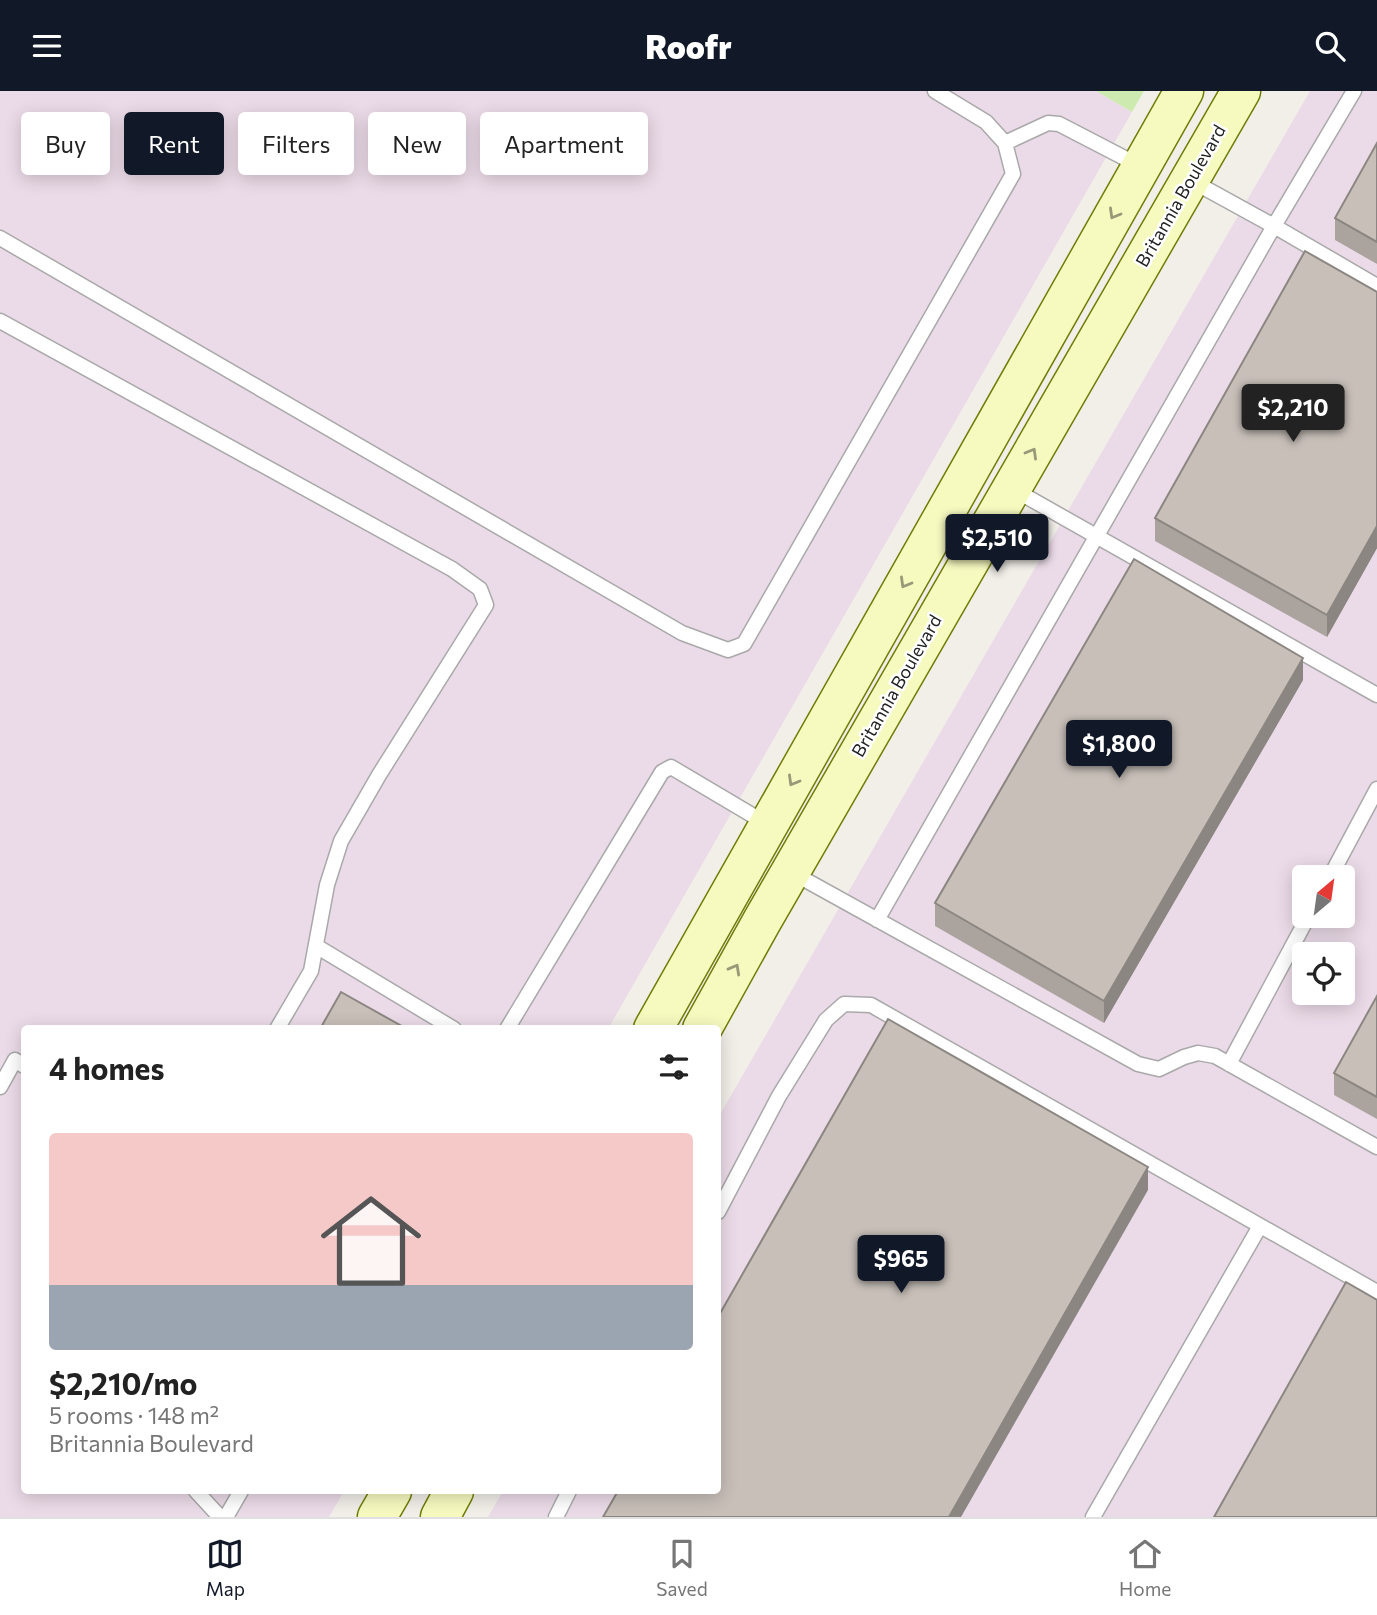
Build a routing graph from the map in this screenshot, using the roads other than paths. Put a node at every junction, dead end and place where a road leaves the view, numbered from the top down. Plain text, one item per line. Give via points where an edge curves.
1 (935, 91) edge
2 (1184, 91) edge
3 (1241, 91) edge
4 (1354, 91) edge
5 (1005, 143) junction
6 (1141, 167) junction
7 (1190, 180) junction
8 (1274, 226) junction
9 (0, 238) edge
10 (1377, 286) edge
11 (0, 321) edge
12 (1012, 488) junction
13 (1098, 537) junction
14 (1377, 695) edge
15 (1377, 789) edge
16 (769, 824) junction
17 (1336, 865) edge
18 (790, 871) junction
19 (877, 920) junction
20 (1302, 928) edge
21 (316, 946) junction
22 (279, 1025) edge
23 (447, 1025) edge
24 (509, 1025) edge
25 (655, 1025) edge
26 (704, 1025) edge
27 (21, 1064) edge
28 (1228, 1064) junction
29 (0, 1087) edge
30 (1377, 1147) edge
31 (721, 1206) edge
32 (1260, 1226) junction
33 (1377, 1292) edge
34 (199, 1494) edge
35 (239, 1494) edge
36 (390, 1494) edge
37 (452, 1494) edge
38 (568, 1494) edge
39 (219, 1517) edge
40 (226, 1517) edge
41 (377, 1517) edge
42 (440, 1517) edge
43 (556, 1517) edge
44 (1093, 1517) edge

1 - 5 lane via 986,122
2 - 6 main road
3 - 7 main road, Britannia Boulevard
4 - 8 lane
5 - 6 lane via 1048,123 1059,124
5 - 9 lane via 1013,174 744,643 728,650 682,633
6 -> 16 main road
7 - 8 lane
12 -> 7 main road, Britannia Boulevard
8 - 10 lane
8 - 13 lane
11 - 21 lane via 452,569 480,589 486,605 341,841
12 - 13 lane
12 - 18 main road, Britannia Boulevard
13 - 14 lane
13 - 19 lane
15 - 17 lane
16 - 24 lane via 671,767 662,772
16 - 25 main road
18 - 19 lane
26 -> 18 main road, Britannia Boulevard
19 - 28 lane via 1138,1064 1160,1069 1198,1053
20 - 28 lane
21 - 22 lane via 311,971
21 - 23 lane
27 - 29 lane via 15,1060
28 - 30 lane
31 - 32 lane via 779,1096 826,1020 844,1004 870,1005
32 - 33 lane
32 - 44 lane
34 - 39 lane
35 - 40 lane
36 - 41 main road
37 - 42 main road
38 - 43 lane

